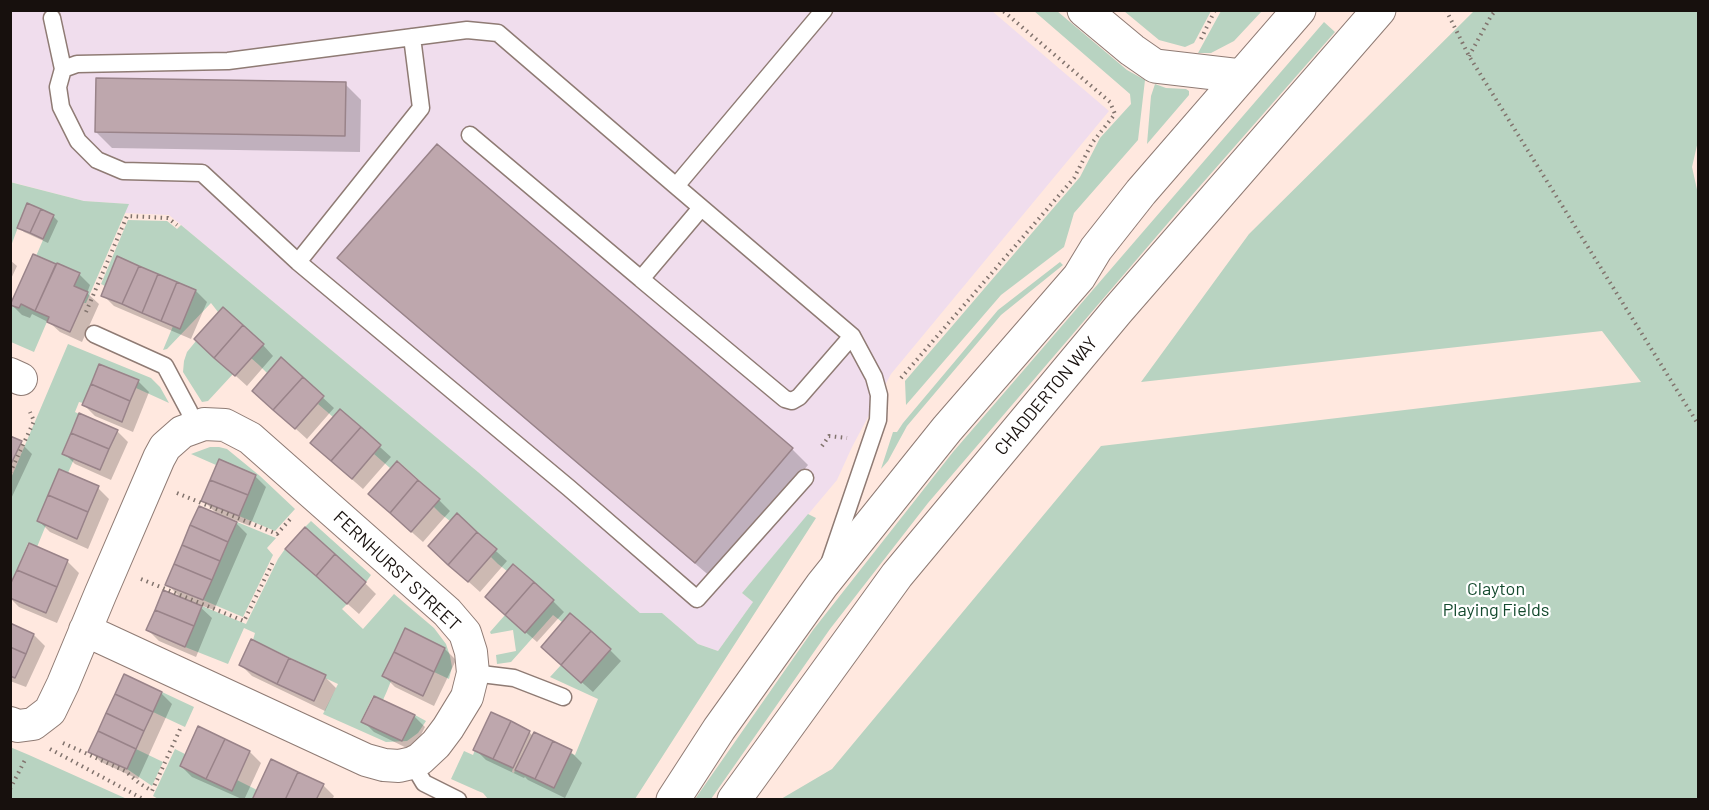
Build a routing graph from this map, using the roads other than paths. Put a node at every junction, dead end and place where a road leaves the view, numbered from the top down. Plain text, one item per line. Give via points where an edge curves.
1 (824, 10) edge
2 (1084, 10) edge
3 (1299, 10) edge
4 (1379, 10) edge
5 (51, 18) dead end
6 (412, 37) junction
7 (63, 69) junction
8 (1241, 76) junction
9 (470, 135) dead end
10 (676, 186) junction
11 (701, 208) junction
12 (298, 262) junction
13 (641, 279) junction
14 (94, 334) road end
15 (852, 336) junction
16 (195, 427) junction
17 (805, 478) dead end
18 (822, 585) junction
19 (85, 630) junction
20 (473, 673) junction
21 (563, 697) dead end
22 (10, 723) edge
23 (412, 763) junction
24 (458, 800) edge
25 (673, 800) edge
26 (734, 800) edge

1 - 10 lane
2 - 8 main road via 1155,66
3 - 8 main road
4 - 26 main road, CHADDERTON WAY via 1117,311 897,575
5 - 7 lane
6 - 7 lane via 228,61 77,64
6 - 10 lane via 467,30 498,33
6 - 12 lane via 421,108
7 - 12 lane via 58,87 61,107 78,141 97,160 123,171 202,173
8 - 18 main road via 1141,192 1079,277 948,429
9 - 13 lane
10 - 11 lane
11 - 13 lane
11 - 15 lane
12 - 17 lane via 697,599
13 - 15 lane via 792,401
14 - 16 lane via 165,366
15 - 18 lane via 874,377 879,412
16 - 19 street, FERNHURST STREET via 172,440 159,458
16 - 20 street, FERNHURST STREET via 225,425 250,438 275,460 454,620 465,633
18 - 25 main road
19 - 22 street, FERNHURST STREET via 50,711 33,724
19 - 23 street via 366,760 392,766
20 - 21 lane via 514,678
20 - 23 street, FERNHURST STREET via 467,697 448,728 436,744
23 - 24 lane via 424,783

